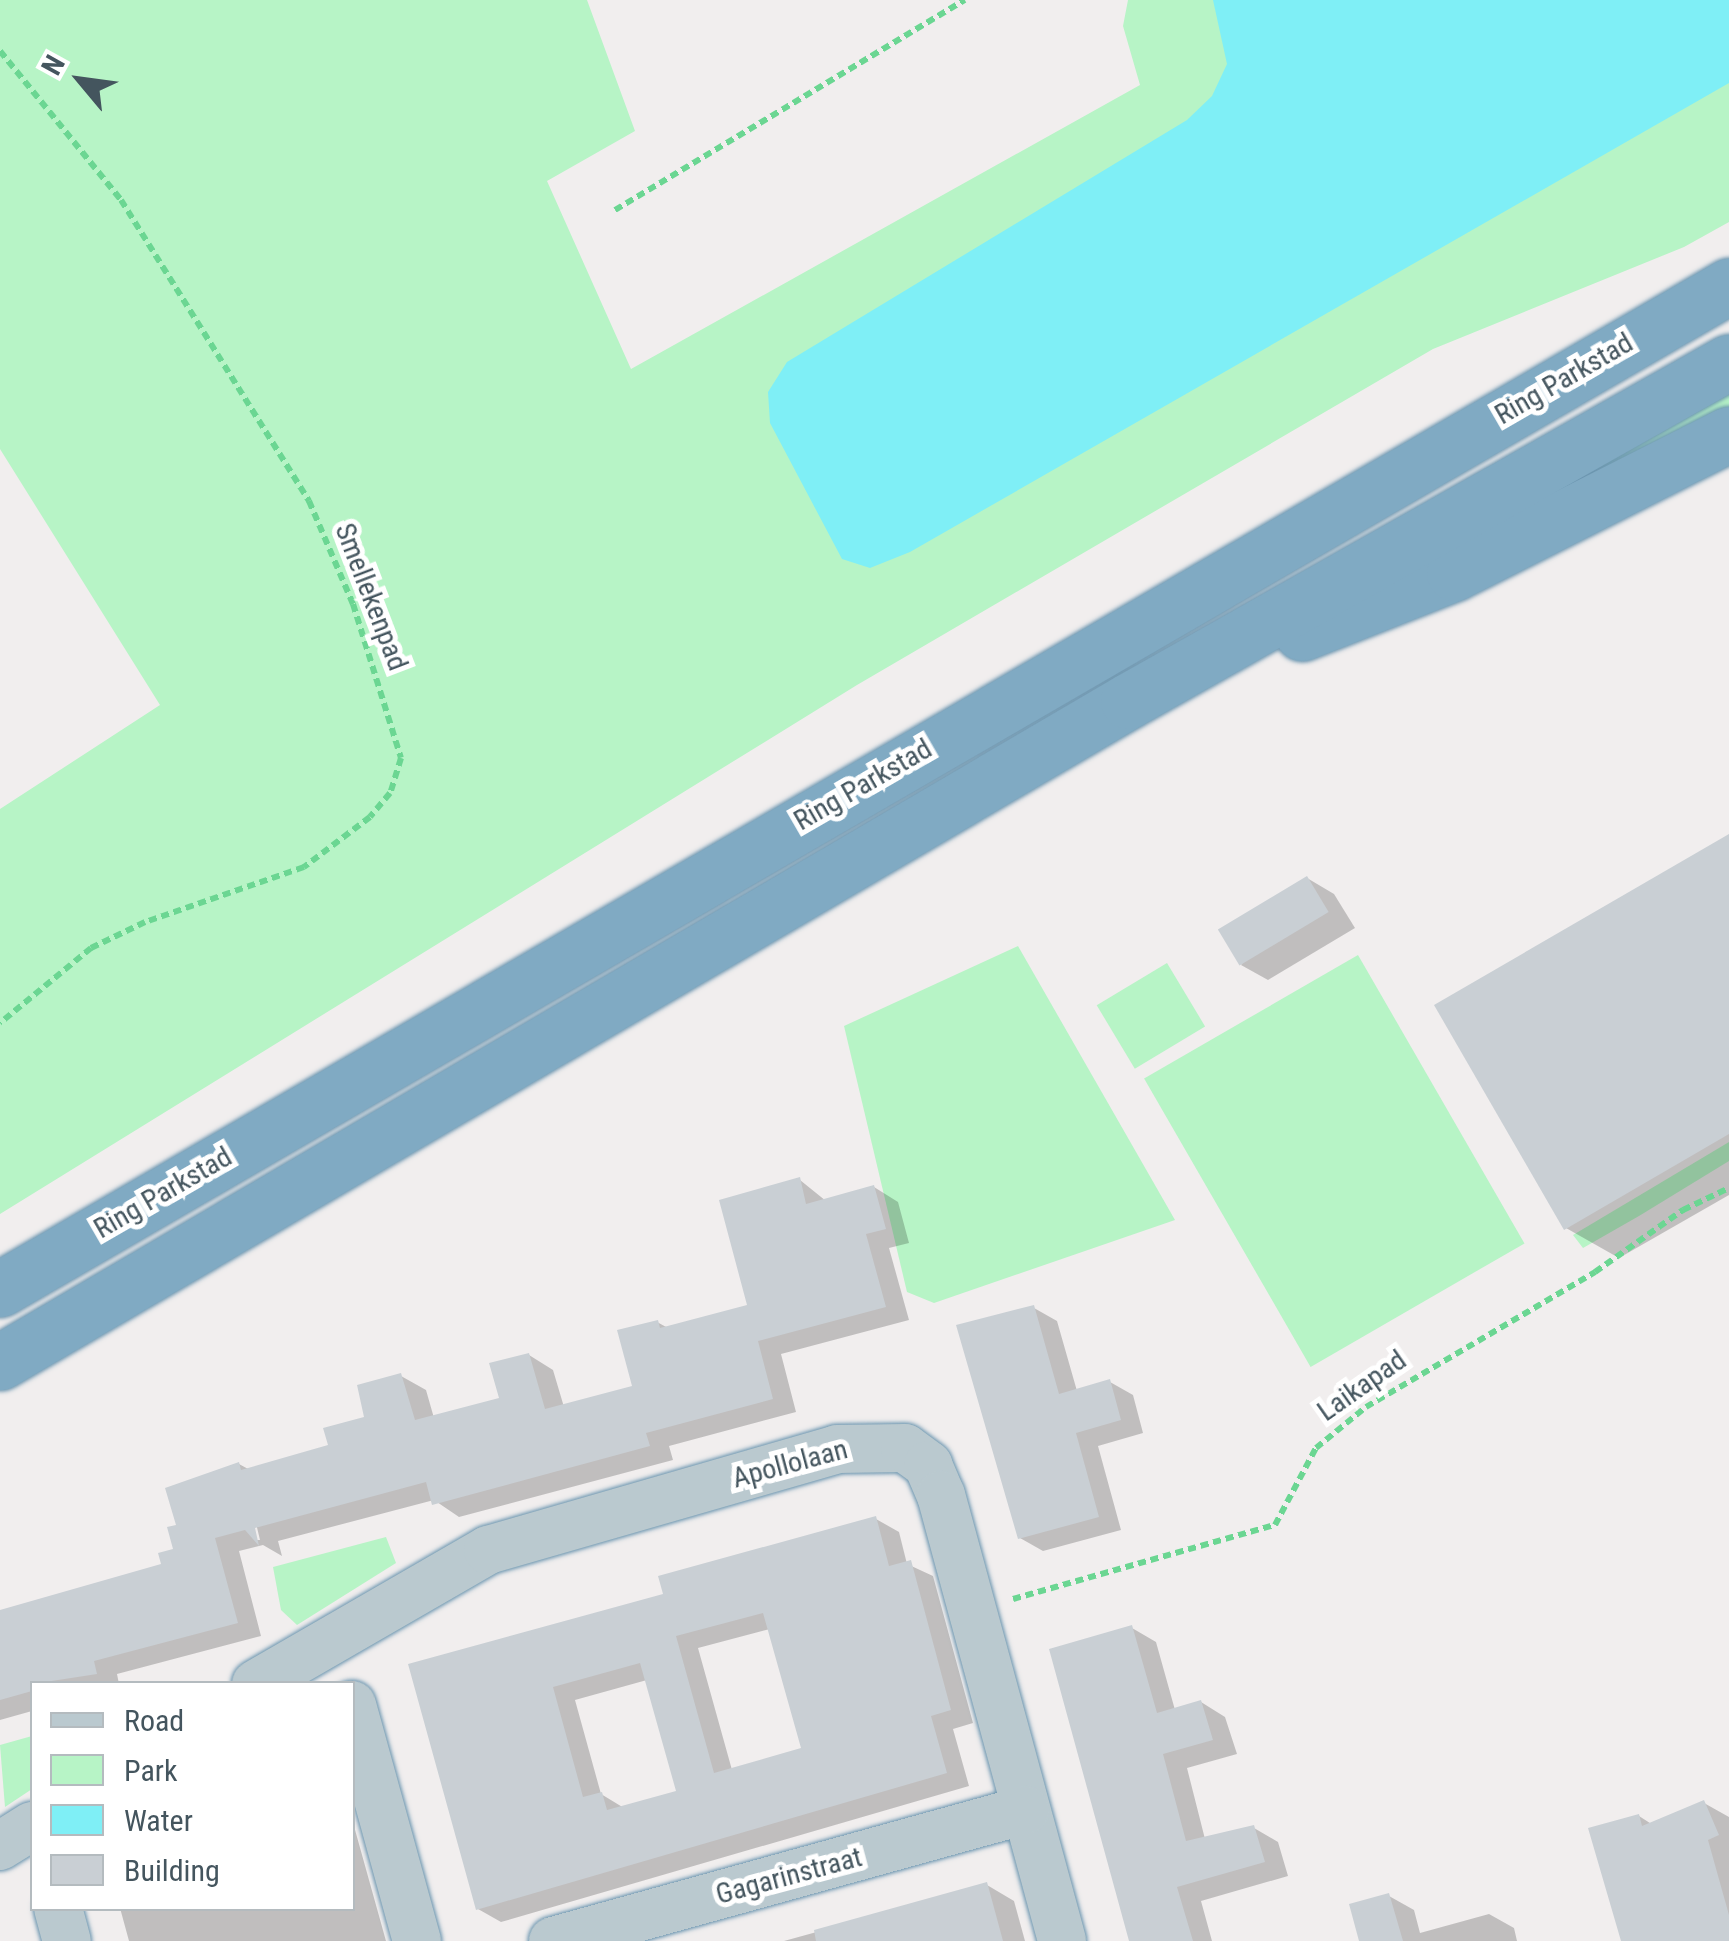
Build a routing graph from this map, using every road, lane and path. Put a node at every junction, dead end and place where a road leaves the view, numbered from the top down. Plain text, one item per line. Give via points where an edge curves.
1 (965, 0) edge
2 (0, 51) edge
3 (614, 210) dead end
4 (1729, 276) edge
5 (1729, 286) edge
6 (1672, 316) junction
7 (1729, 362) edge
8 (1729, 434) edge
9 (1128, 701) junction
10 (0, 1023) edge
11 (1729, 1188) edge
12 (0, 1290) edge
13 (0, 1362) edge
14 (974, 1610) junction
15 (333, 1634) junction
16 (261, 1681) edge
17 (345, 1681) edge
18 (355, 1716) edge
19 (1025, 1810) junction
20 (30, 1827) edge
21 (0, 1846) edge
22 (59, 1911) edge
23 (67, 1941) edge
24 (417, 1941) edge
25 (553, 1941) edge
26 (1062, 1941) edge

1 - 3 path
2 - 10 path, Smellekenpad via 121,200 309,501 353,604 401,758 390,793 370,818 304,868 145,922 91,948
4 - 6 highway
5 - 6 highway, Ring Parkstad
6 - 12 highway, Ring Parkstad
7 - 9 highway
8 - 9 highway via 1454,573
9 - 13 highway
11 - 14 path, Laikapad via 1366,1407 1316,1448 1283,1518 1266,1530
14 - 15 street, Apollolaan via 928,1465 905,1448 870,1444 488,1550
14 - 19 street, Apollolaan
15 - 16 street, Apollolaan
15 - 17 street
18 - 24 street
19 - 25 street, Gagarinstraat
19 - 26 street, Apollolaan
20 - 21 street
22 - 23 street

